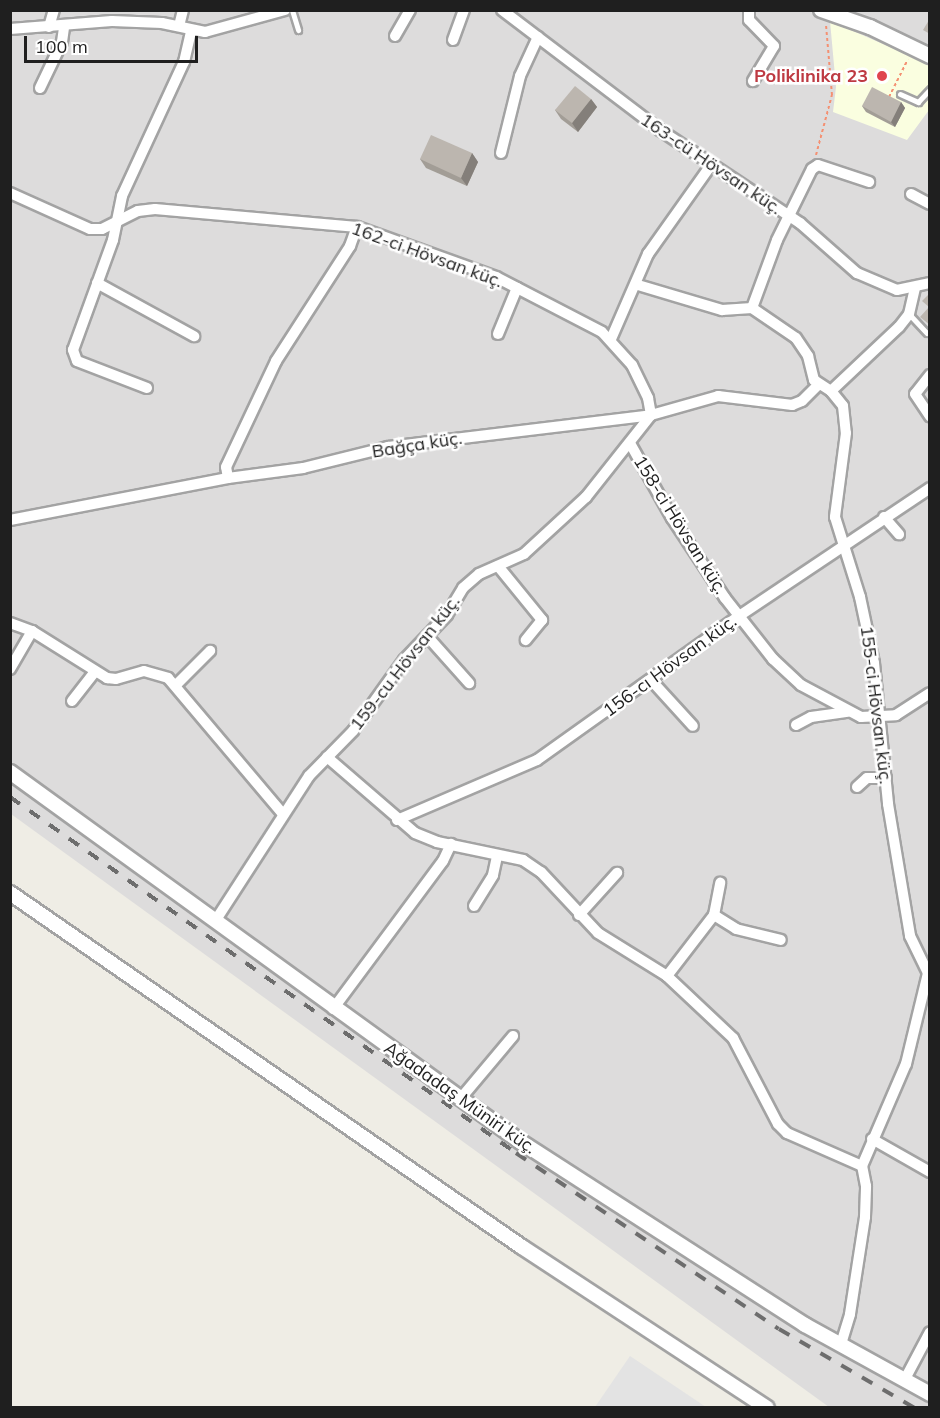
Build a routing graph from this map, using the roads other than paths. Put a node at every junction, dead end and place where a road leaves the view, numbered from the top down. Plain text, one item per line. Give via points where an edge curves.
1 (54, 10) edge
2 (183, 10) edge
3 (285, 10) edge
4 (292, 10) edge
5 (410, 10) edge
6 (464, 10) edge
7 (502, 10) edge
8 (749, 10) edge
9 (824, 12) edge
10 (113, 16) edge
11 (179, 26) junction
12 (49, 27) junction
13 (64, 27) junction
14 (10, 29) edge
15 (298, 30) dead end
16 (190, 31) junction
17 (395, 36) dead end
18 (538, 37) junction
19 (453, 40) dead end
20 (930, 56) edge
21 (753, 81) dead end
22 (40, 88) dead end
23 (930, 89) edge
24 (900, 94) dead end
25 (501, 153) dead end
26 (711, 165) junction
27 (869, 182) dead end
28 (10, 192) edge
29 (911, 194) dead end
30 (930, 204) edge
31 (789, 216) junction
32 (117, 222) junction
33 (357, 227) junction
34 (97, 283) junction
35 (930, 283) edge
36 (638, 285) junction
37 (517, 288) junction
38 (915, 288) junction
39 (752, 308) junction
40 (909, 314) junction
41 (927, 333) dead end
42 (498, 334) dead end
43 (194, 336) dead end
44 (611, 339) junction
45 (930, 375) edge
46 (818, 385) junction
47 (147, 388) dead end
48 (831, 391) junction
49 (651, 415) junction
50 (930, 416) edge
51 (631, 445) junction
52 (228, 478) junction
53 (930, 488) edge
54 (884, 517) junction
55 (10, 520) edge
56 (899, 534) dead end
57 (843, 548) junction
58 (498, 566) junction
59 (739, 616) junction
60 (10, 623) edge
61 (32, 632) junction
62 (428, 637) junction
63 (526, 640) dead end
64 (210, 651) dead end
65 (10, 669) edge
66 (95, 672) junction
67 (651, 680) junction
68 (469, 683) dead end
69 (177, 684) junction
70 (930, 693) edge
71 (72, 701) dead end
72 (848, 712) junction
73 (879, 717) junction
74 (796, 725) dead end
75 (693, 726) dead end
76 (327, 757) junction
77 (10, 772) edge
78 (886, 778) junction
79 (857, 787) dead end
80 (283, 814) junction
81 (397, 820) junction
82 (451, 844) junction
83 (497, 856) junction
84 (617, 873) dead end
85 (720, 883) dead end
86 (10, 893) edge
87 (474, 906) dead end
88 (579, 915) junction
89 (714, 915) junction
90 (216, 920) junction
91 (781, 940) dead end
92 (929, 971) edge
93 (667, 976) junction
94 (927, 992) edge
95 (333, 1009) junction
96 (513, 1036) dead end
97 (461, 1098) junction
98 (872, 1139) junction
99 (862, 1166) junction
100 (930, 1172) edge
101 (930, 1332) edge
102 (841, 1344) junction
103 (905, 1379) junction
104 (930, 1394) edge
105 (767, 1407) edge

1 - 12 street
2 - 11 street
3 - 16 street via 219,30
4 - 15 lane
5 - 17 street
6 - 19 street
7 - 18 street, 163-cü Hövsan küç.
8 - 21 street via 749,20 774,46
9 - 20 street via 870,27
10 - 11 street
10 - 13 street
11 - 16 street
12 - 13 street
12 - 14 street
13 - 22 street via 62,42
16 - 32 street via 184,62 135,162
18 - 25 street via 520,76
18 - 26 street, 163-cü Hövsan küç.
23 - 24 lane via 921,101
26 - 31 street, 163-cü Hövsan küç.
26 - 36 street via 648,254
27 - 31 street via 818,165 812,169
28 - 32 street, 162-ci Hövsan küç. via 90,229
29 - 30 street
31 - 38 street, 163-cü Hövsan küç. via 857,273 897,290
31 - 39 street
32 - 33 street, 162-ci Hövsan küç. via 155,209
32 - 34 street
33 - 37 street, 162-ci Hövsan küç.
33 - 52 street via 350,246 276,361 229,459
34 - 43 street
34 - 47 street via 73,356
35 - 38 street, 163-cü Hövsan küç.
36 - 39 street via 722,310
36 - 44 street
37 - 42 street
37 - 44 street, 162-ci Hövsan küç.
38 - 40 street
39 - 46 street via 803,345
40 - 41 lane
40 - 48 street
44 - 49 street, 162-ci Hövsan küç. via 632,365 648,398
45 - 50 street via 915,394
46 - 48 street
46 - 49 street, Bağça küç. via 792,405 718,396
48 - 57 street, 155-ci Hövsan küç. via 843,406 846,433 835,517
49 - 51 street, 159-cu Hövsan küç.
49 - 52 street, Bağça küç. via 388,447 303,468
51 - 58 street, 159-cu Hövsan küç. via 542,540
51 - 59 street, 158-ci Hövsan küç. via 672,518
52 - 55 street, Bağça küç.
53 - 54 street, 156-cı Hövsan küç.
54 - 56 street
54 - 57 street, 156-cı Hövsan küç.
57 - 59 street, 156-cı Hövsan küç.
57 - 73 street, 155-ci Hövsan küç. via 863,608
58 - 62 street, 159-cu Hövsan küç. via 478,574 463,588
58 - 63 street via 542,621
59 - 67 street, 156-cı Hövsan küç.
59 - 72 street, 158-ci Hövsan küç. via 783,670
60 - 61 street
61 - 65 street
61 - 66 street
62 - 68 street
62 - 76 street, 159-cu Hövsan küç. via 404,660 364,718
64 - 69 street
66 - 69 street via 116,679 144,671 156,672
66 - 71 street
67 - 75 street
67 - 81 street, 156-cı Hövsan küç. via 537,760
69 - 80 street via 260,791
70 - 73 street, 158-ci Hövsan küç. via 896,715
72 - 73 street, 158-ci Hövsan küç.
72 - 74 street via 811,717
73 - 78 street, 155-ci Hövsan küç.
76 - 80 street, 159-cu Hövsan küç.
76 - 81 street
77 - 90 street, Ağadadaş Müniri küç.
78 - 79 street via 867,778
78 - 92 street, 155-ci Hövsan küç. via 910,936 915,954
80 - 90 street, 159-cu Hövsan küç.
81 - 82 street via 414,832
82 - 83 street
82 - 95 street via 443,861
83 - 87 street via 493,874
83 - 88 street via 532,865
84 - 88 street
85 - 89 street
86 - 105 street via 512,1241
88 - 93 street via 598,933
89 - 91 street via 736,929
89 - 93 street
90 - 95 street, Ağadadaş Müniri küç.
92 - 94 street
93 - 99 street via 733,1038 778,1124 787,1133
94 - 98 street via 906,1064
95 - 97 street, Ağadadaş Müniri küç.
96 - 97 street
97 - 102 street, Ağadadaş Müniri küç. via 706,1263
98 - 99 street
98 - 100 street
99 - 102 street via 865,1217 850,1314
101 - 103 street
102 - 103 street, Ağadadaş Müniri küç.
103 - 104 street, Ağadadaş Müniri küç.

